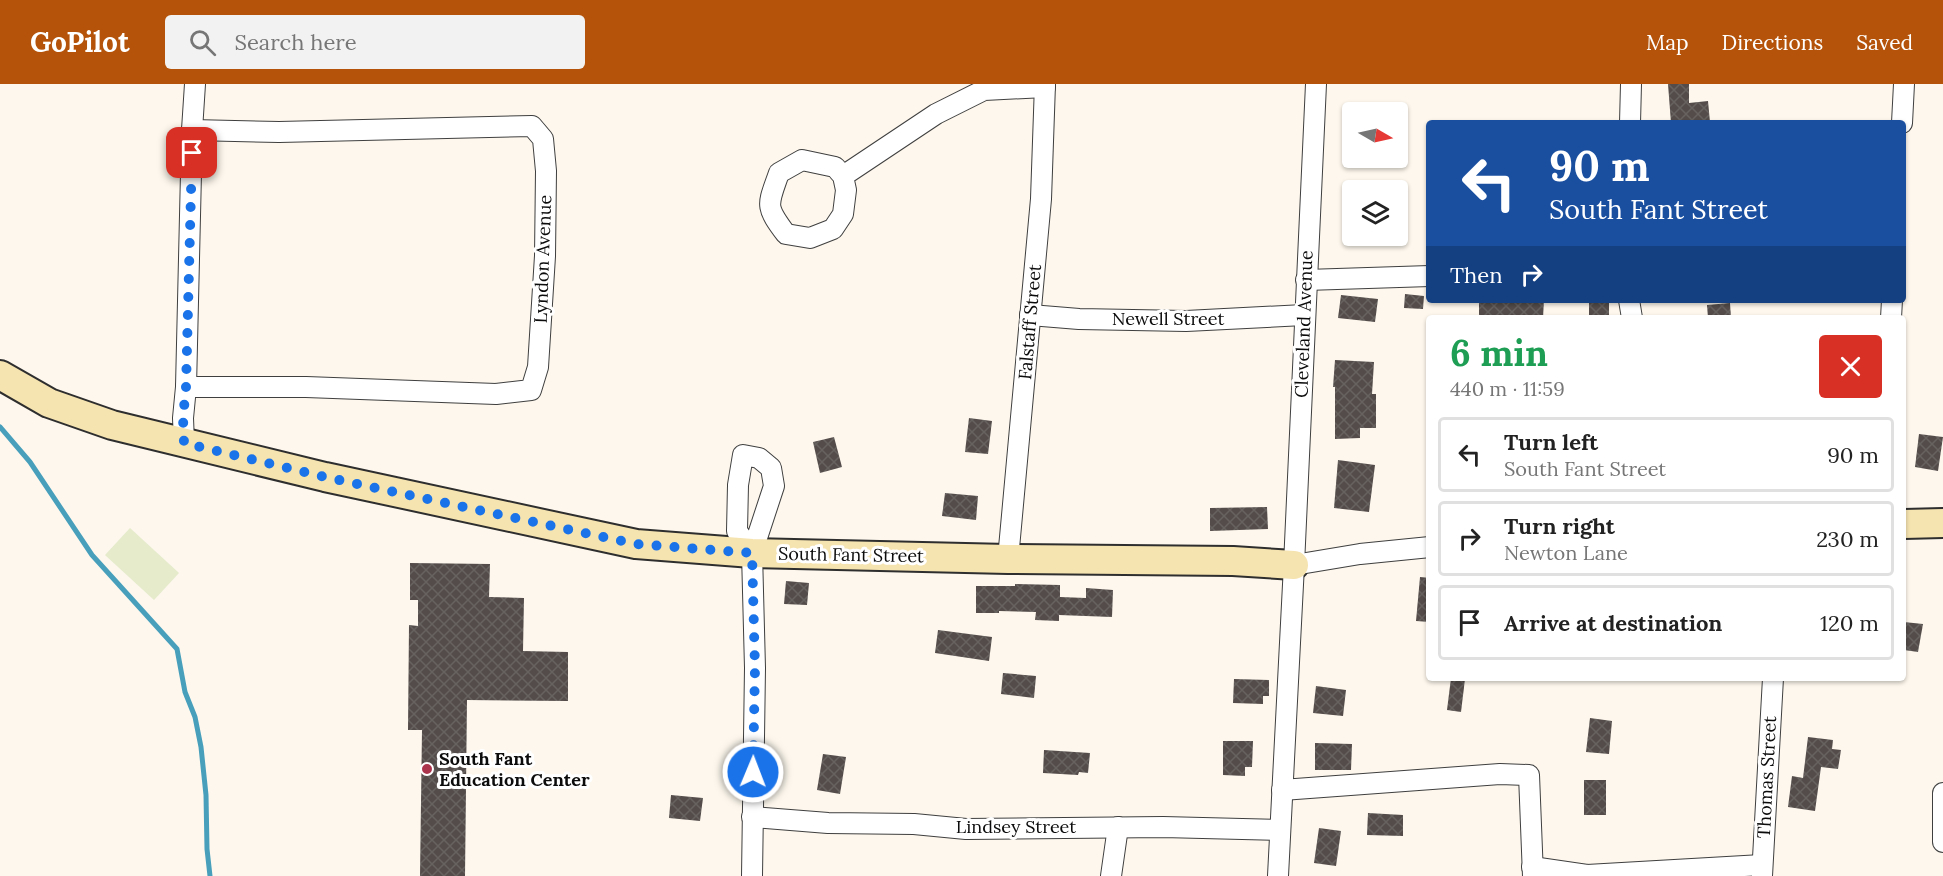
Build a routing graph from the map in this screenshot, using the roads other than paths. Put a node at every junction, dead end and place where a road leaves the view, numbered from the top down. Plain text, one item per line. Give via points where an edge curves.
1 (195, 84) edge
2 (1316, 84) edge
3 (1631, 84) edge
4 (1904, 84) edge
5 (1045, 85) edge
6 (1630, 120) edge
7 (1902, 120) edge
8 (192, 130) junction
9 (843, 176) dead end
10 (1426, 276) edge
11 (1306, 280) junction
12 (1030, 315) junction
13 (1304, 315) junction
14 (0, 375) edge
15 (186, 387) junction
16 (184, 443) junction
17 (1943, 522) edge
18 (1906, 524) edge
19 (1426, 547) edge
20 (752, 553) junction
21 (1008, 559) junction
22 (1294, 565) junction
23 (1773, 681) edge
24 (1282, 790) junction
25 (1943, 793) edge
26 (752, 817) junction
27 (1118, 827) junction
28 (1280, 830) junction
29 (1943, 842) edge
30 (1762, 870) edge
31 (1533, 872) edge
32 (752, 876) edge
33 (1111, 876) edge
34 (1278, 876) edge

1 - 8 street
2 - 11 street, Cleveland Avenue
3 - 6 street
4 - 7 street
5 - 9 street via 984,90 936,114
5 - 12 street, Falstaff Street via 1041,199
8 - 15 street
8 - 15 street, Lyndon Avenue via 279,132 532,126 543,139 545,256 538,367 531,390 496,394
10 - 11 street
11 - 13 street, Cleveland Avenue
12 - 13 street, Newell Street via 1186,321
12 - 21 street, Falstaff Street
13 - 22 street, Cleveland Avenue
14 - 16 street, South Fant Street via 69,411
15 - 16 street
16 - 20 street, South Fant Street via 636,544
17 - 18 street
19 - 22 street
20 - 21 street, South Fant Street
20 - 26 street
21 - 22 street, South Fant Street
22 - 24 street, Cleveland Avenue
23 - 30 street, Thomas Street
24 - 28 street, Cleveland Avenue
24 - 31 street via 1529,775
25 - 29 street
26 - 27 street, Lindsey Street via 966,829
26 - 32 street
27 - 28 street, Lindsey Street
27 - 33 street
28 - 34 street, Cleveland Avenue
30 - 31 street via 1587,875

